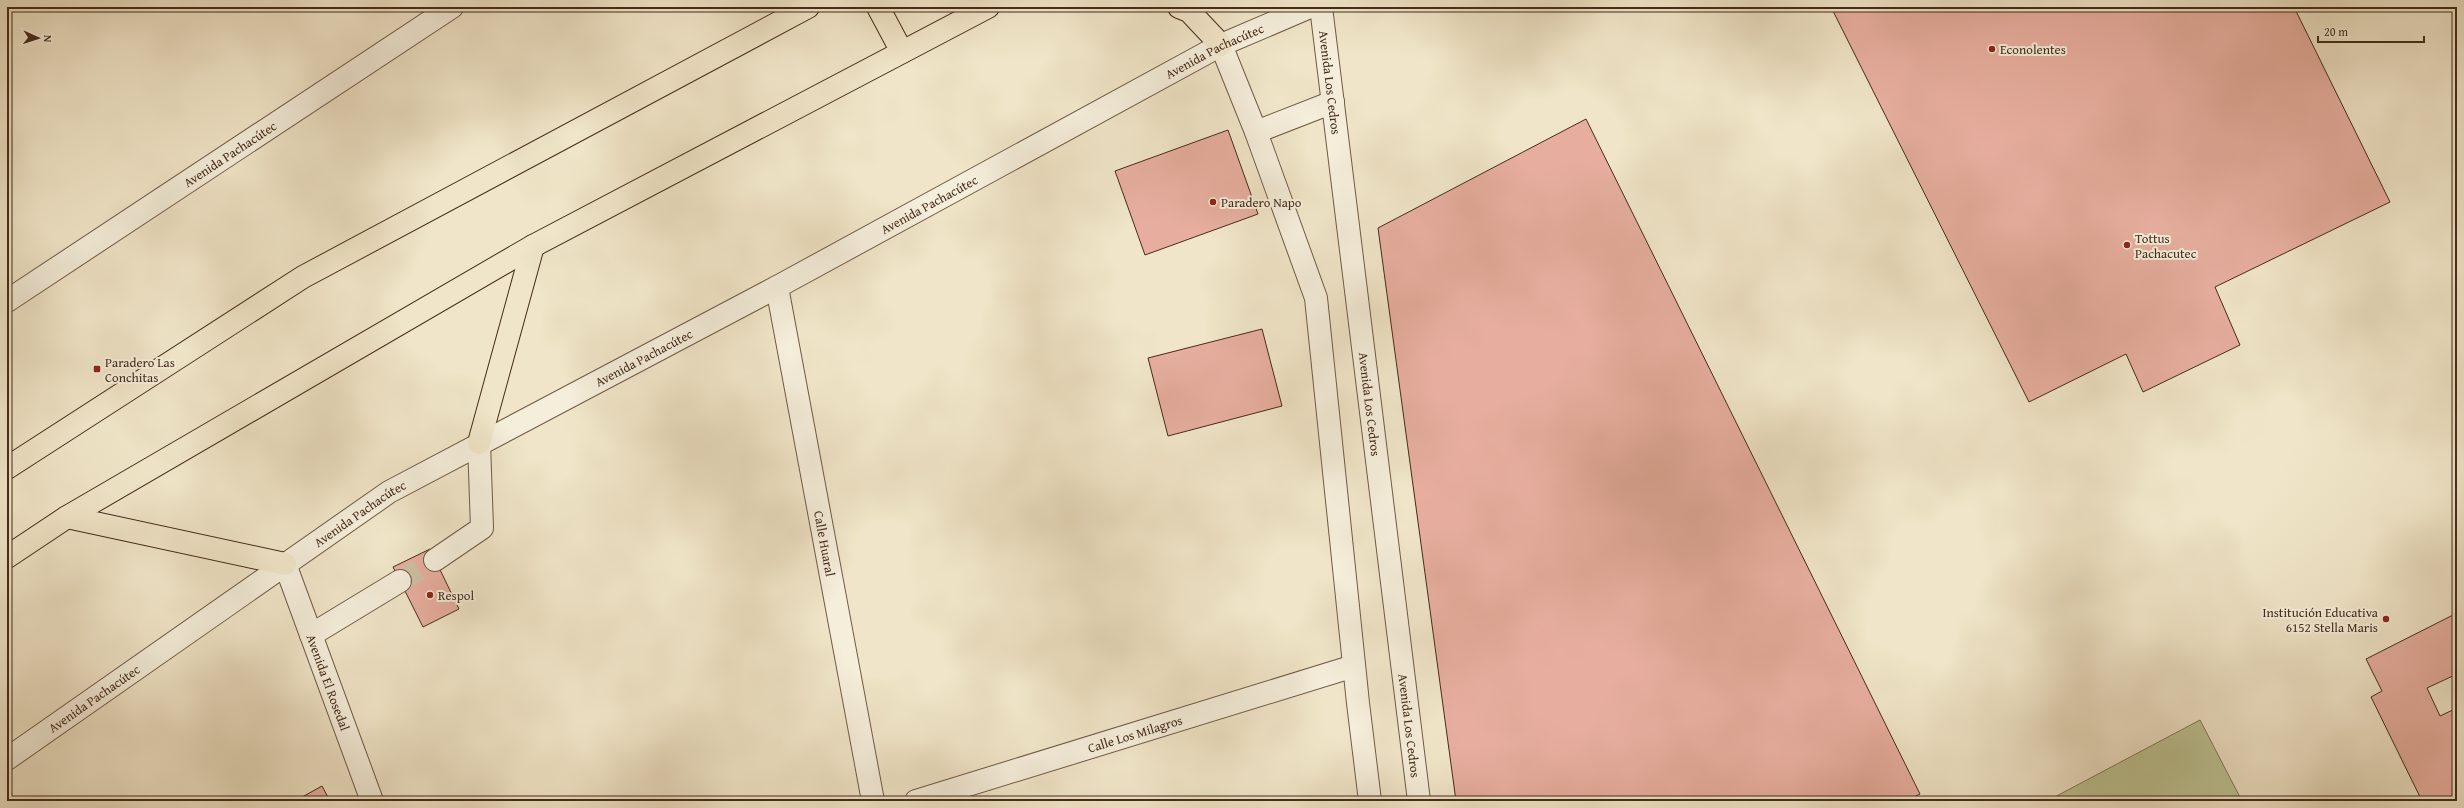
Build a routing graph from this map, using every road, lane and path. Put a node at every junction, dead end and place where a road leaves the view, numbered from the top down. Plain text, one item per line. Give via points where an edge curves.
1 (452, 7) edge
2 (808, 7) edge
3 (878, 7) edge
4 (988, 7) edge
5 (1179, 7) edge
6 (1310, 7) edge
7 (1321, 7) edge
8 (1221, 45) junction
9 (902, 52) junction
10 (1333, 102) junction
11 (1256, 132) junction
12 (533, 246) junction
13 (777, 287) junction
14 (7, 301) edge
15 (479, 443) junction
16 (7, 468) edge
17 (67, 517) junction
18 (7, 557) edge
19 (435, 560) tunnel mouth
20 (285, 564) junction
21 (400, 580) tunnel mouth
22 (311, 635) junction
23 (1354, 666) junction
24 (7, 759) edge
25 (372, 801) edge
26 (873, 801) edge
27 (916, 801) edge
28 (1370, 801) edge
29 (1419, 801) edge

1 - 14 street, Avenida Pachacútec
2 - 16 main road via 302,277
3 - 9 main road
4 - 9 main road
5 - 8 main road via 1189,11
6 - 8 street, Avenida Pachacútec
7 - 10 street, Avenida Los Cedros
8 - 11 street
8 - 13 street, Avenida Pachacútec
9 - 12 main road
10 - 11 street
10 - 29 street, Avenida Los Cedros
11 - 23 street via 1316,298
12 - 15 main road
12 - 17 main road
13 - 15 street, Avenida Pachacútec
13 - 26 street, Calle Huaral
15 - 19 street via 482,528
15 - 20 street, Avenida Pachacútec via 389,492
17 - 18 main road
17 - 20 main road
20 - 22 street, Avenida El Rosedal
20 - 24 street, Avenida Pachacútec
21 - 22 street
22 - 25 street, Avenida El Rosedal
23 - 27 street, Calle Los Milagros
23 - 28 street

